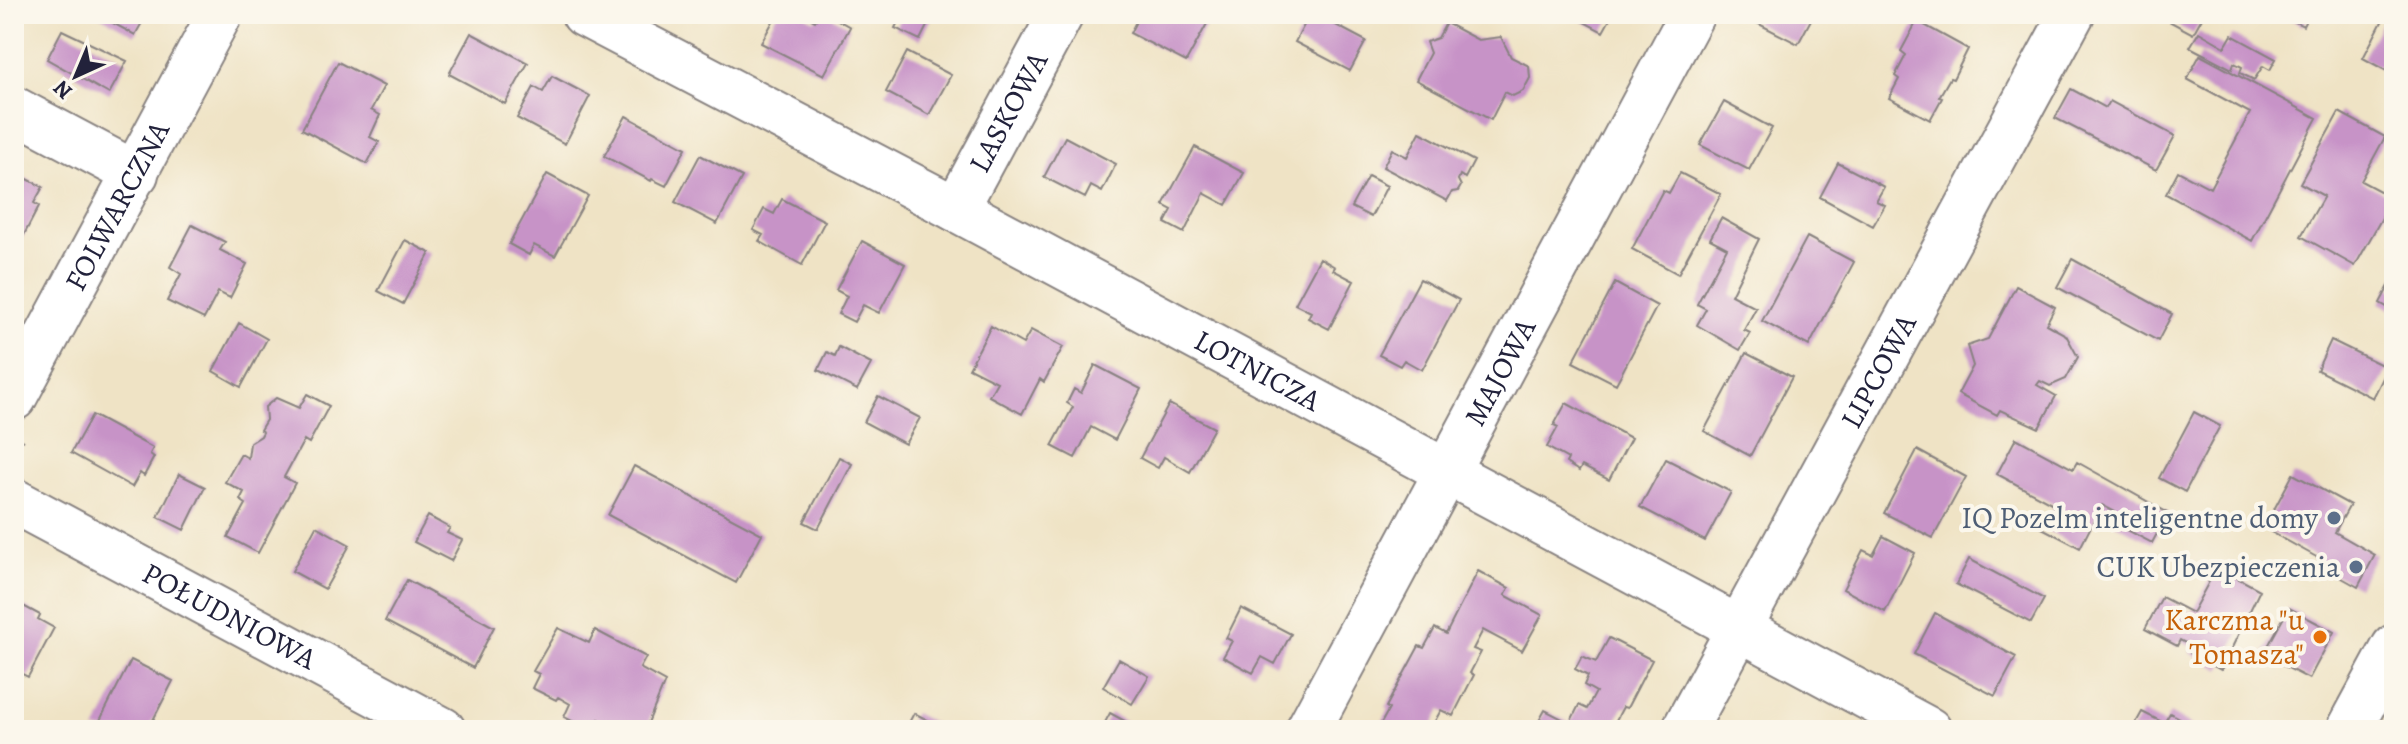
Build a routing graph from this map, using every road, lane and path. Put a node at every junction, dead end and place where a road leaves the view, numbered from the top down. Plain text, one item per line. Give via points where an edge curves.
1 (220, 14) edge
2 (584, 14) edge
3 (1061, 14) edge
4 (1692, 14) edge
5 (2072, 14) edge
6 (14, 109) edge
7 (136, 174) junction
8 (956, 209) junction
9 (14, 398) edge
10 (1445, 470) junction
11 (14, 501) edge
12 (1738, 627) junction
13 (2394, 647) edge
14 (443, 730) edge
15 (1308, 730) edge
16 (1684, 730) edge
17 (1929, 730) edge
18 (2349, 730) edge

1 - 7 street, FOLWARCZNA
2 - 8 street, LOTNICZA
3 - 8 street, LASKOWA
4 - 10 street, MAJOWA
5 - 12 street, LIPCOWA
6 - 7 street
7 - 9 street, FOLWARCZNA
8 - 10 street, LOTNICZA
10 - 12 street, LOTNICZA
10 - 15 street, MAJOWA
11 - 14 street, POŁUDNIOWA
12 - 16 street, LIPCOWA
12 - 17 street, LOTNICZA
13 - 18 street

